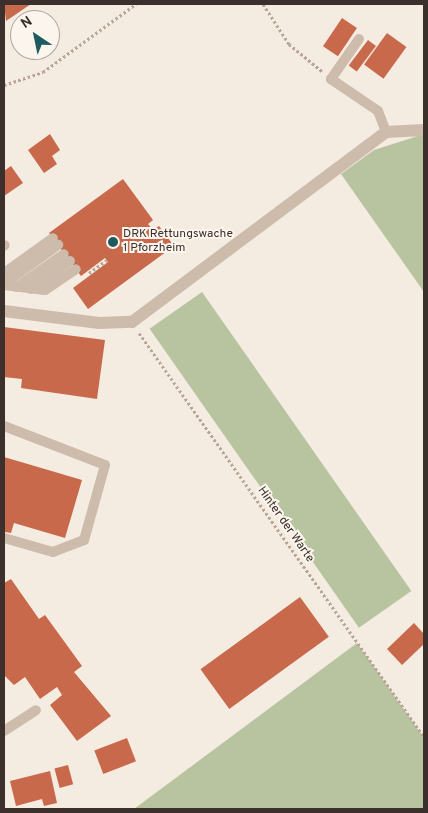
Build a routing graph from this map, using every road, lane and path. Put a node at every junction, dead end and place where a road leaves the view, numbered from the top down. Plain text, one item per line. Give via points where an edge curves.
1 (136, 4) edge
2 (263, 4) edge
3 (359, 39) dead end
4 (331, 79) junction
5 (4, 86) edge
6 (424, 130) edge
7 (386, 132) junction
8 (64, 253) junction
9 (4, 273) edge
10 (4, 284) edge
11 (17, 286) junction
12 (4, 311) edge
13 (132, 322) junction
14 (4, 426) edge
15 (4, 538) edge
16 (36, 710) dead end
17 (5, 732) edge
18 (424, 737) edge

1 - 5 path via 43,72
2 - 4 path via 290,44
3 - 4 lane
4 - 7 lane via 378,111
6 - 7 street
7 - 13 street
8 - 9 lane
8 - 10 lane
8 - 11 lane
8 - 11 lane via 45,290
10 - 11 lane
12 - 13 street via 99,323
13 - 18 path, Hinter der Warte
14 - 15 lane via 105,465 84,540 53,552
16 - 17 lane

